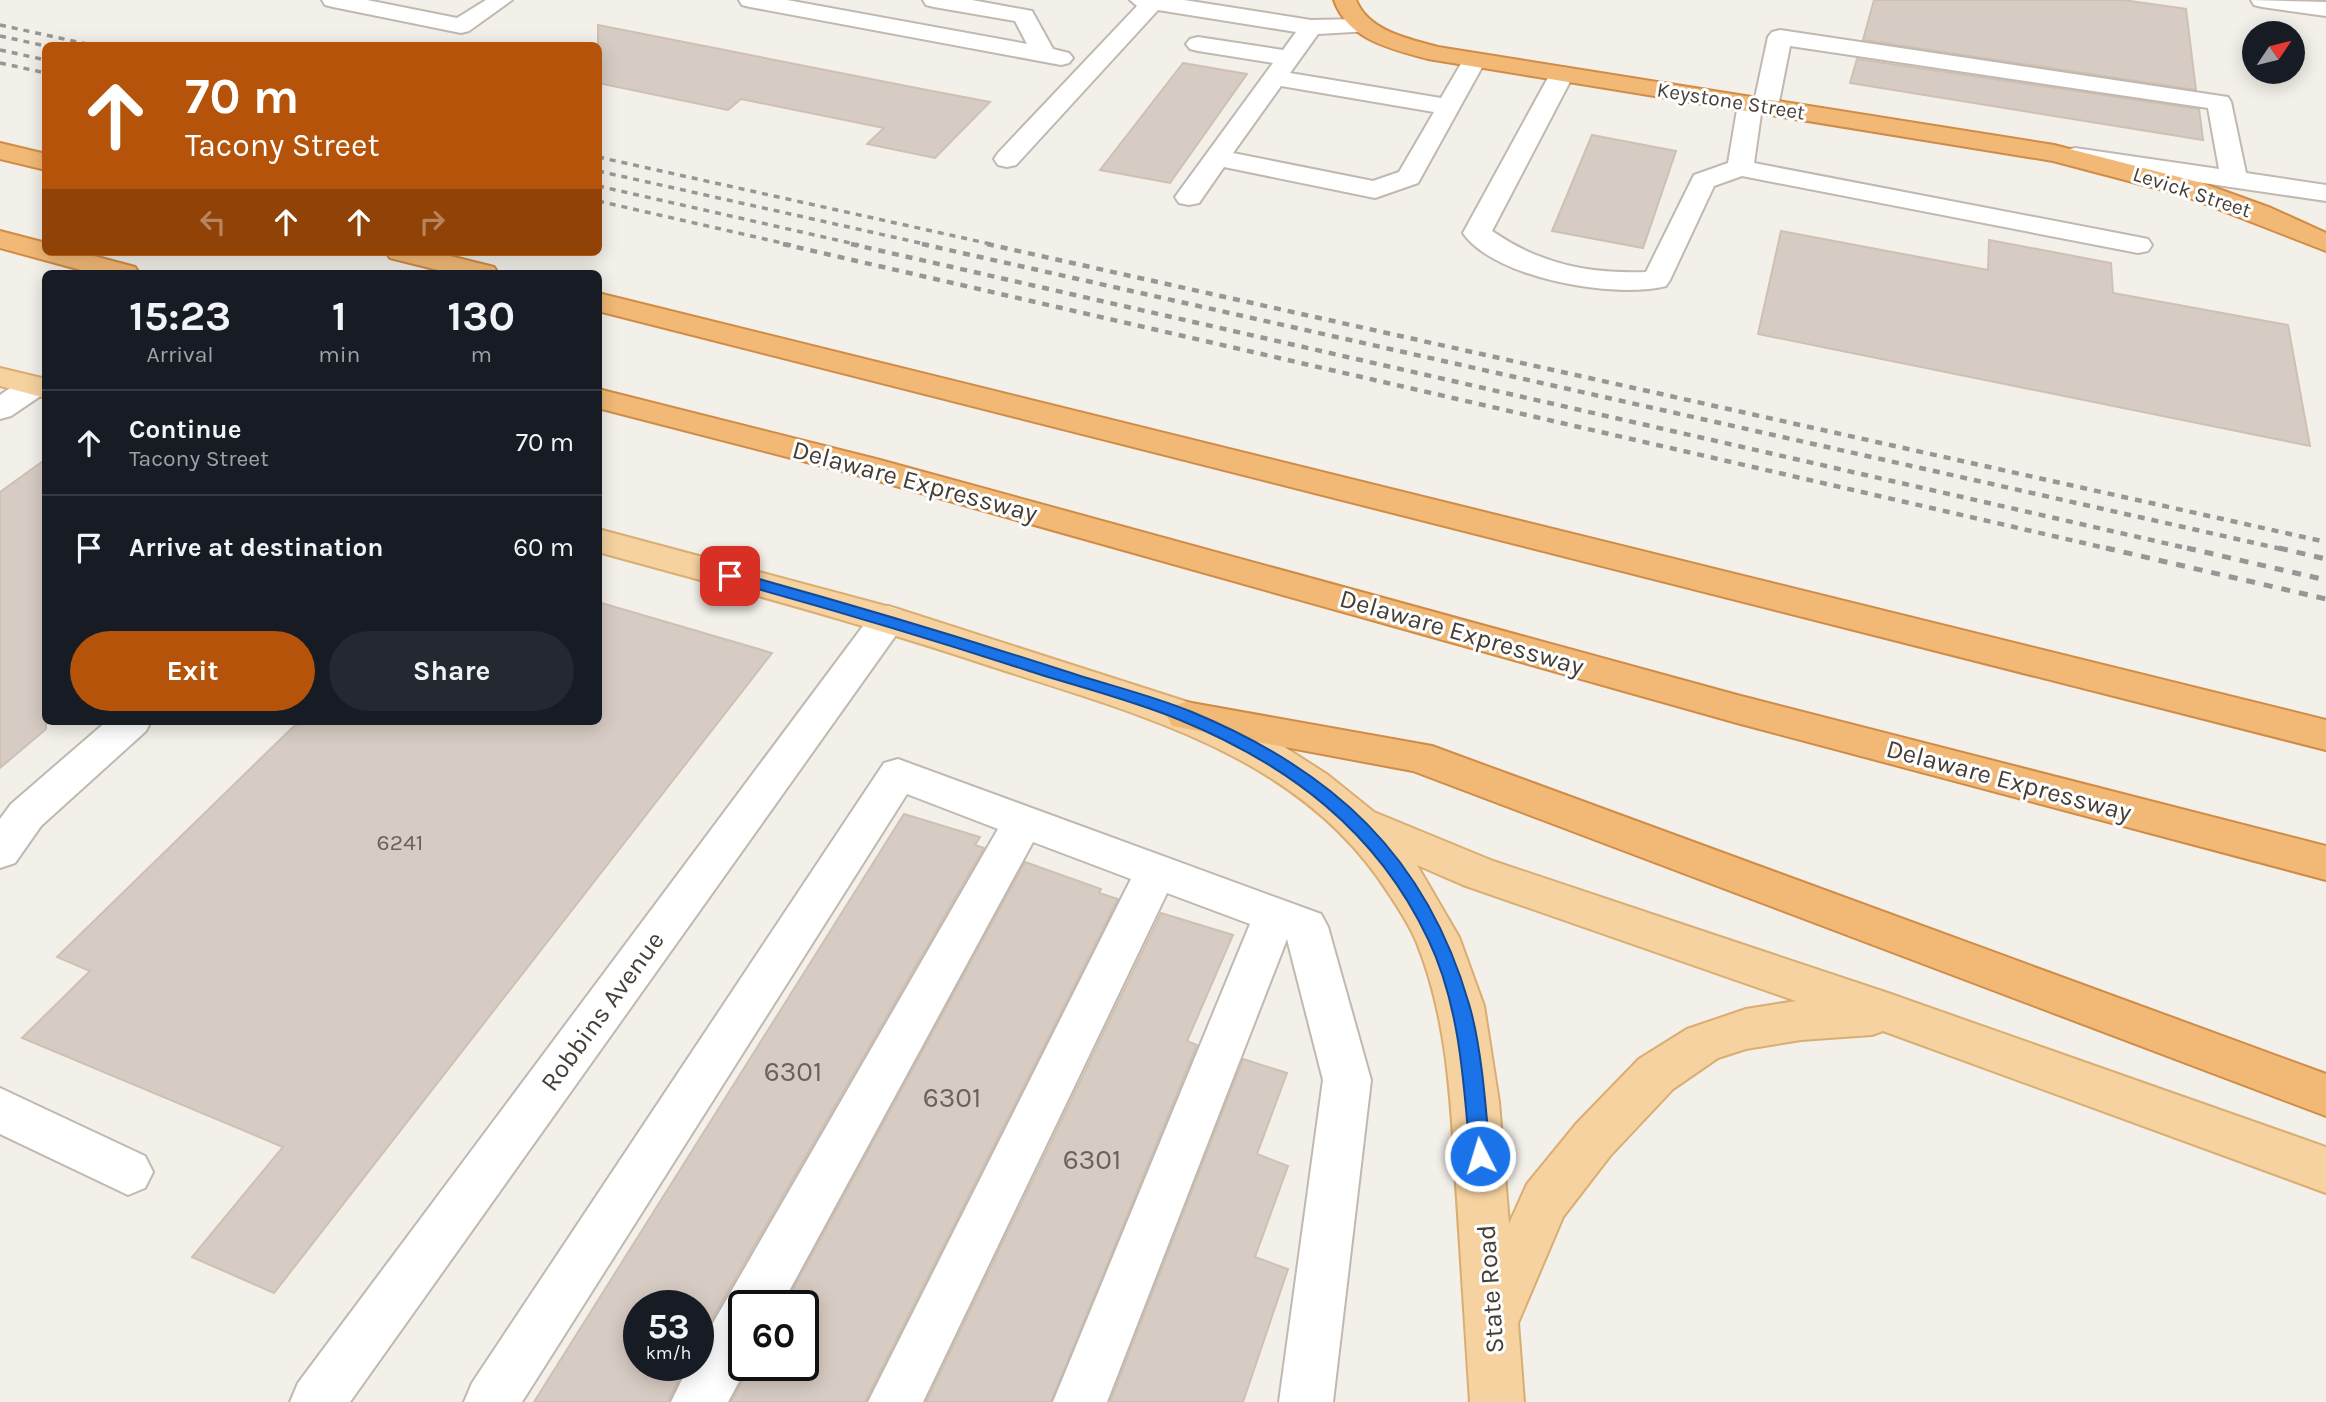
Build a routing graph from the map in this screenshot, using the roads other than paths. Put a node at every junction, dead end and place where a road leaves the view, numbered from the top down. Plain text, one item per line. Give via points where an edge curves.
1 (333, 0) edge
2 (501, 0) edge
3 (750, 0) edge
4 (934, 0) edge
5 (1345, 0) edge
6 (2262, 0) edge
7 (1147, 1) edge
8 (2326, 9) edge
9 (1362, 26) junction
10 (1311, 27) junction
11 (1198, 44) dead end
12 (1044, 54) junction
13 (1474, 60) junction
14 (1095, 65) junction
15 (1282, 68) junction
16 (1562, 74) junction
17 (1758, 105) junction
18 (1449, 107) junction
19 (0, 151) edge
20 (2054, 153) junction
21 (1218, 158) junction
22 (1007, 159) dead end
23 (42, 161) edge
24 (1740, 168) junction
25 (2234, 179) junction
26 (2326, 193) edge
27 (1189, 197) dead end
28 (0, 239) edge
29 (2326, 243) edge
30 (2138, 245) dead end
31 (42, 251) edge
32 (61, 256) edge
33 (416, 256) edge
34 (114, 270) edge
35 (472, 270) edge
36 (602, 303) edge
37 (0, 377) edge
38 (40, 388) edge
39 (602, 399) edge
40 (0, 409) edge
41 (602, 541) edge
42 (888, 620) junction
43 (1186, 716) junction
44 (127, 725) edge
45 (2326, 735) edge
46 (1024, 821) junction
47 (1358, 822) junction
48 (0, 851) edge
49 (2326, 863) edge
50 (1156, 871) junction
51 (1275, 915) junction
52 (1888, 1013) junction
53 (2326, 1095) edge
54 (0, 1110) edge
55 (2326, 1170) edge
56 (128, 1172) dead end
57 (761, 1290) edge
58 (1493, 1319) junction
59 (728, 1349) edge
60 (317, 1402) edge
61 (491, 1402) edge
62 (698, 1402) edge
63 (895, 1402) edge
64 (1080, 1402) edge
65 (1306, 1402) edge
66 (1497, 1402) edge

1 - 2 street via 461,26
3 - 12 street
4 - 12 street via 1024,16
5 - 9 highway via 1346,10
6 - 8 street
7 - 10 street, Keystone Street
7 - 14 street
9 - 10 street, Keystone Street
9 - 13 highway, Keystone Street via 1393,41
10 - 15 street
11 - 15 street
12 - 14 street
13 - 16 highway, Keystone Street
13 - 18 street
14 - 22 street
15 - 18 street
15 - 21 street
16 - 17 highway, Keystone Street
16 - 24 street via 1477,233 1501,251 1534,267 1574,278 1656,280 1703,181
17 - 20 highway, Keystone Street
17 - 24 street
17 - 25 street via 1780,37 2219,102
18 - 21 street via 1409,177 1374,190
19 - 23 highway
20 - 25 street, Keystone Street
20 - 29 highway, Levick Street via 2192,189
21 - 27 street
24 - 30 street
25 - 26 street, Keystone Street
28 - 31 highway
32 - 34 highway
33 - 35 highway
36 - 45 highway
37 - 38 main road
38 - 40 street
39 - 49 highway, Delaware Expressway via 881,470 1737,709
41 - 42 main road, State Road
42 - 43 main road, State Road
42 - 60 street, Robbins Avenue
43 - 47 main road, State Road via 1269,757
43 - 53 highway via 1418,757
44 - 48 street via 26,815
46 - 50 street
46 - 57 street
46 - 61 street via 898,774
47 - 52 main road via 1478,873
47 - 58 main road, State Road via 1393,864 1437,937 1461,1006 1475,1102
50 - 51 street
50 - 63 street
51 - 64 street
51 - 65 street via 1306,927 1347,1080
52 - 55 main road
52 - 58 main road via 1746,1029 1703,1043 1656,1074 1593,1140 1545,1201
54 - 56 street
58 - 66 main road, State Road
59 - 62 street

